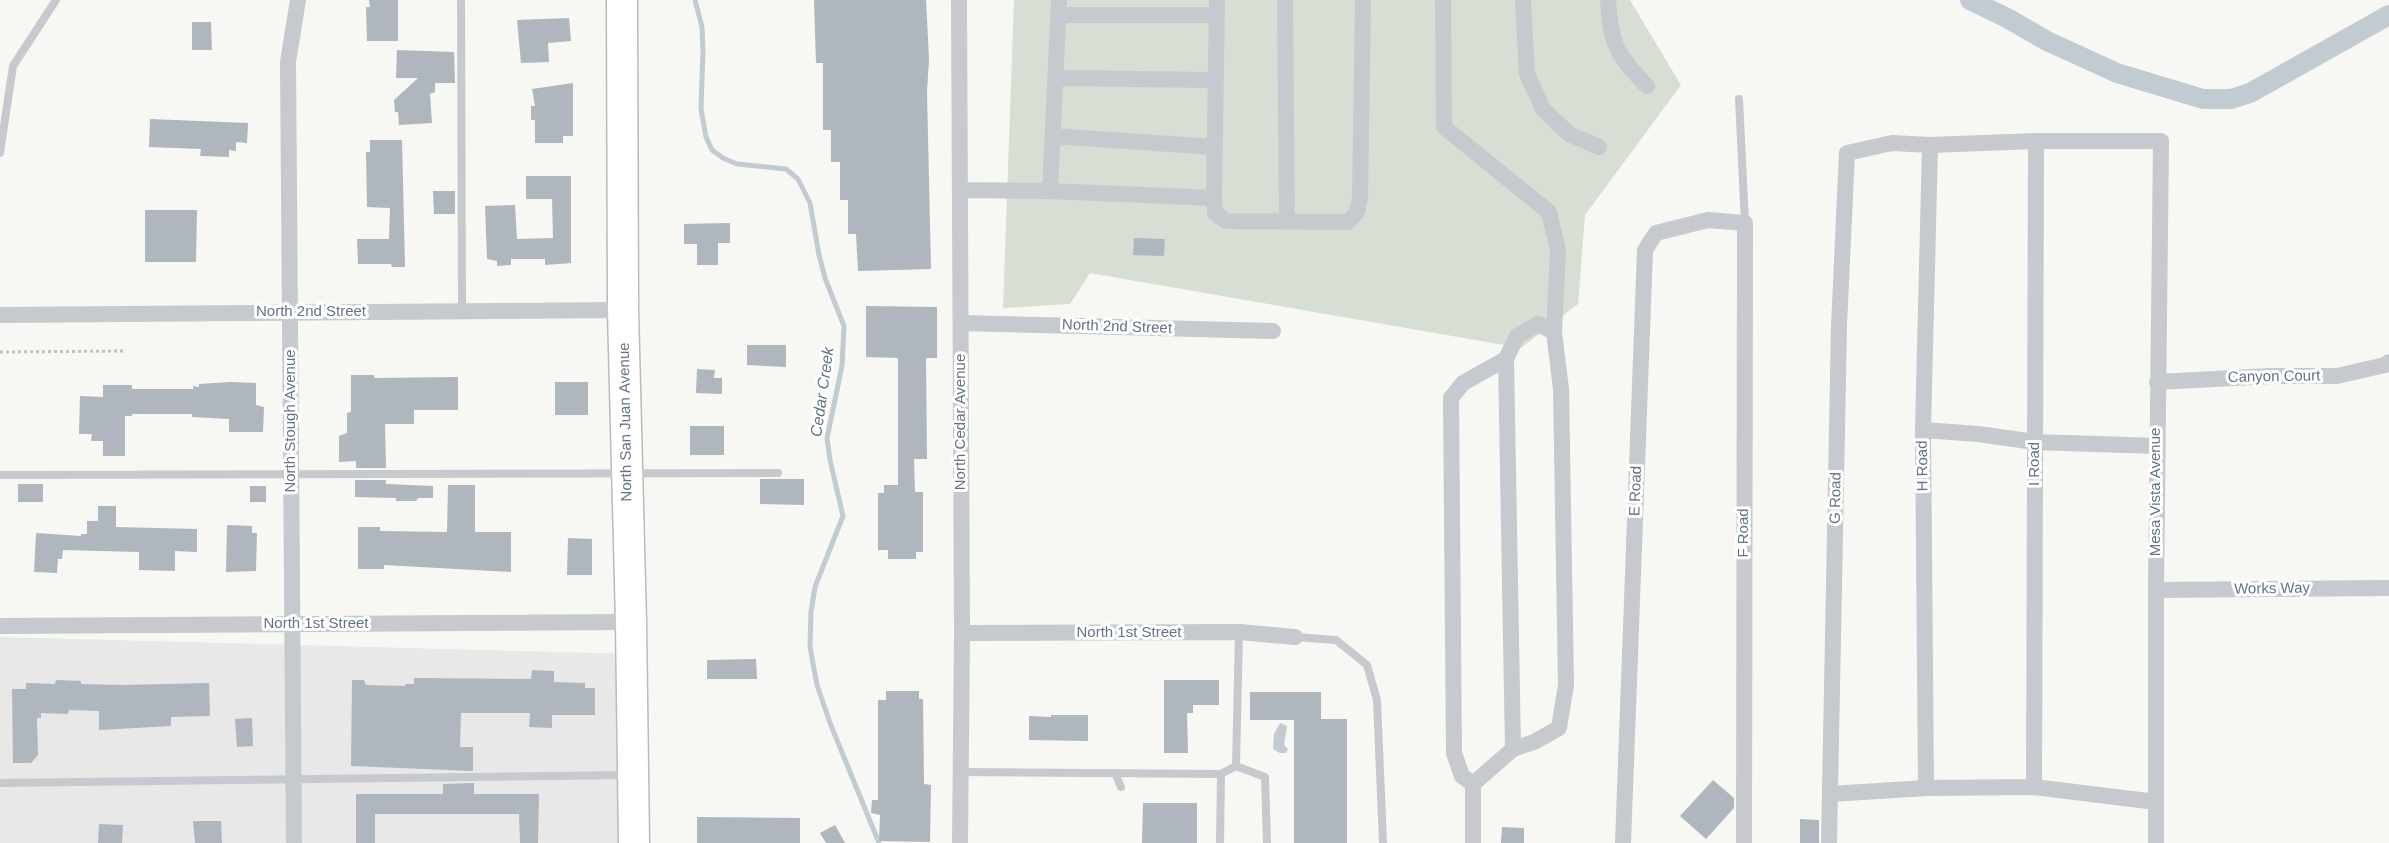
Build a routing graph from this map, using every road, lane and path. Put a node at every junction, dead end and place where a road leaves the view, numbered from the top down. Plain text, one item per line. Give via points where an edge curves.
1 (56, 0) edge
2 (298, 0) edge
3 (461, 0) edge
4 (622, 0) edge
5 (959, 0) edge
6 (1285, 0) edge
7 (1363, 0) edge
8 (1443, 0) edge
9 (1522, 0) edge
10 (1608, 0) edge
11 (1059, 7) edge
12 (1217, 7) edge
13 (1057, 78) junction
14 (1216, 80) junction
15 (1647, 86) dead end
16 (1739, 99) dead end
17 (1053, 136) junction
18 (2036, 141) junction
19 (1930, 145) junction
20 (1214, 147) junction
21 (1599, 147) dead end
22 (0, 153) edge
23 (960, 190) junction
24 (1050, 191) junction
25 (1214, 198) junction
26 (1287, 220) junction
27 (1745, 223) junction
28 (623, 310) junction
29 (462, 311) junction
30 (291, 312) junction
31 (0, 315) edge
32 (961, 323) junction
33 (1273, 331) dead end
34 (1554, 332) junction
35 (126, 351) dead end
36 (0, 352) edge
37 (1506, 359) junction
38 (2389, 362) edge
39 (2157, 381) junction
40 (1923, 430) junction
41 (2035, 442) junction
42 (2157, 446) junction
43 (627, 473) junction
44 (778, 473) dead end
45 (291, 474) junction
46 (0, 475) edge
47 (2389, 588) edge
48 (2156, 590) junction
49 (631, 622) junction
50 (291, 624) junction
51 (0, 626) edge
52 (1239, 632) junction
53 (962, 633) junction
54 (1295, 637) joint
55 (1513, 749) junction
56 (1236, 766) junction
57 (960, 772) junction
58 (1090, 773) junction
59 (632, 774) junction
60 (1115, 774) junction
61 (1221, 774) junction
62 (293, 779) junction
63 (0, 783) edge
64 (1084, 783) dead end
65 (1473, 784) junction
66 (1121, 787) dead end
67 (2034, 787) junction
68 (1926, 788) junction
69 (1830, 794) junction
70 (2156, 802) junction
71 (294, 843) edge
72 (634, 843) edge
73 (960, 843) edge
74 (1220, 843) edge
75 (1267, 843) edge
76 (1383, 843) edge
77 (1473, 843) edge
78 (1623, 843) edge
79 (1744, 843) edge
80 (1829, 843) edge
81 (2156, 843) edge

1 - 22 lane via 14,66
2 - 30 street, North Stough Avenue via 288,62
3 - 29 lane
4 - 28 highway, North San Juan Avenue
5 - 23 street, North Cedar Avenue
6 - 26 street
7 - 26 street via 1357,212 1348,222
8 - 34 street via 1444,127 1548,212 1558,250
9 - 21 street via 1527,74 1543,109 1569,134
10 - 15 street via 1610,33 1623,62
11 - 12 street
11 - 13 street
12 - 14 street
13 - 14 street
13 - 17 street
14 - 20 street
16 - 27 lane
17 - 20 street
17 - 24 street
18 - 19 street
18 - 39 street, Mesa Vista Avenue via 2161,141
18 - 41 street, I Road
19 - 40 street, H Road
19 - 69 street, G Road via 1892,143 1847,153 1839,326
20 - 25 street
23 - 24 street
23 - 32 street, North Cedar Avenue
24 - 25 street
25 - 26 street via 1215,213 1226,221
27 - 78 street, E Road via 1708,220 1656,233 1645,250
27 - 79 street, F Road
28 - 29 street, North 2nd Street
28 - 43 highway, North San Juan Avenue
29 - 30 street, North 2nd Street
30 - 31 street, North 2nd Street
30 - 45 street, North Stough Avenue
32 - 33 street, North 2nd Street
32 - 53 street, North Cedar Avenue
34 - 37 street via 1538,324 1517,336
34 - 55 street via 1561,389 1566,685 1559,728
35 - 36 path
37 - 55 street
37 - 65 street via 1463,383 1451,398 1454,753 1462,776
38 - 39 street, Canyon Court via 2337,376
39 - 42 street, Mesa Vista Avenue
40 - 41 street
40 - 68 street, H Road
41 - 42 street
41 - 67 street, I Road
42 - 48 street, Mesa Vista Avenue
43 - 44 lane
43 - 45 lane
43 - 49 highway, North San Juan Avenue
45 - 46 lane
45 - 50 street, North Stough Avenue
47 - 48 street, Works Way
48 - 70 street, Mesa Vista Avenue
49 - 50 street, North 1st Street
49 - 59 highway, North San Juan Avenue
50 - 51 street, North 1st Street
50 - 62 street, North Stough Avenue
52 - 53 street, North 1st Street
52 - 54 street, North 1st Street
52 - 56 lane
53 - 57 street, North Cedar Avenue
54 - 76 lane via 1336,640 1367,665 1377,700
55 - 65 street
56 - 61 lane
56 - 75 lane via 1265,777
57 - 58 lane
57 - 73 street, North Cedar Avenue
58 - 60 lane
58 - 64 lane
59 - 62 lane
59 - 72 highway, North San Juan Avenue
60 - 61 lane
60 - 66 lane
61 - 74 lane
62 - 63 lane
62 - 71 street, North Stough Avenue
65 - 77 street
67 - 68 street
67 - 70 street
68 - 69 street
69 - 80 street, G Road
70 - 81 street, Mesa Vista Avenue

